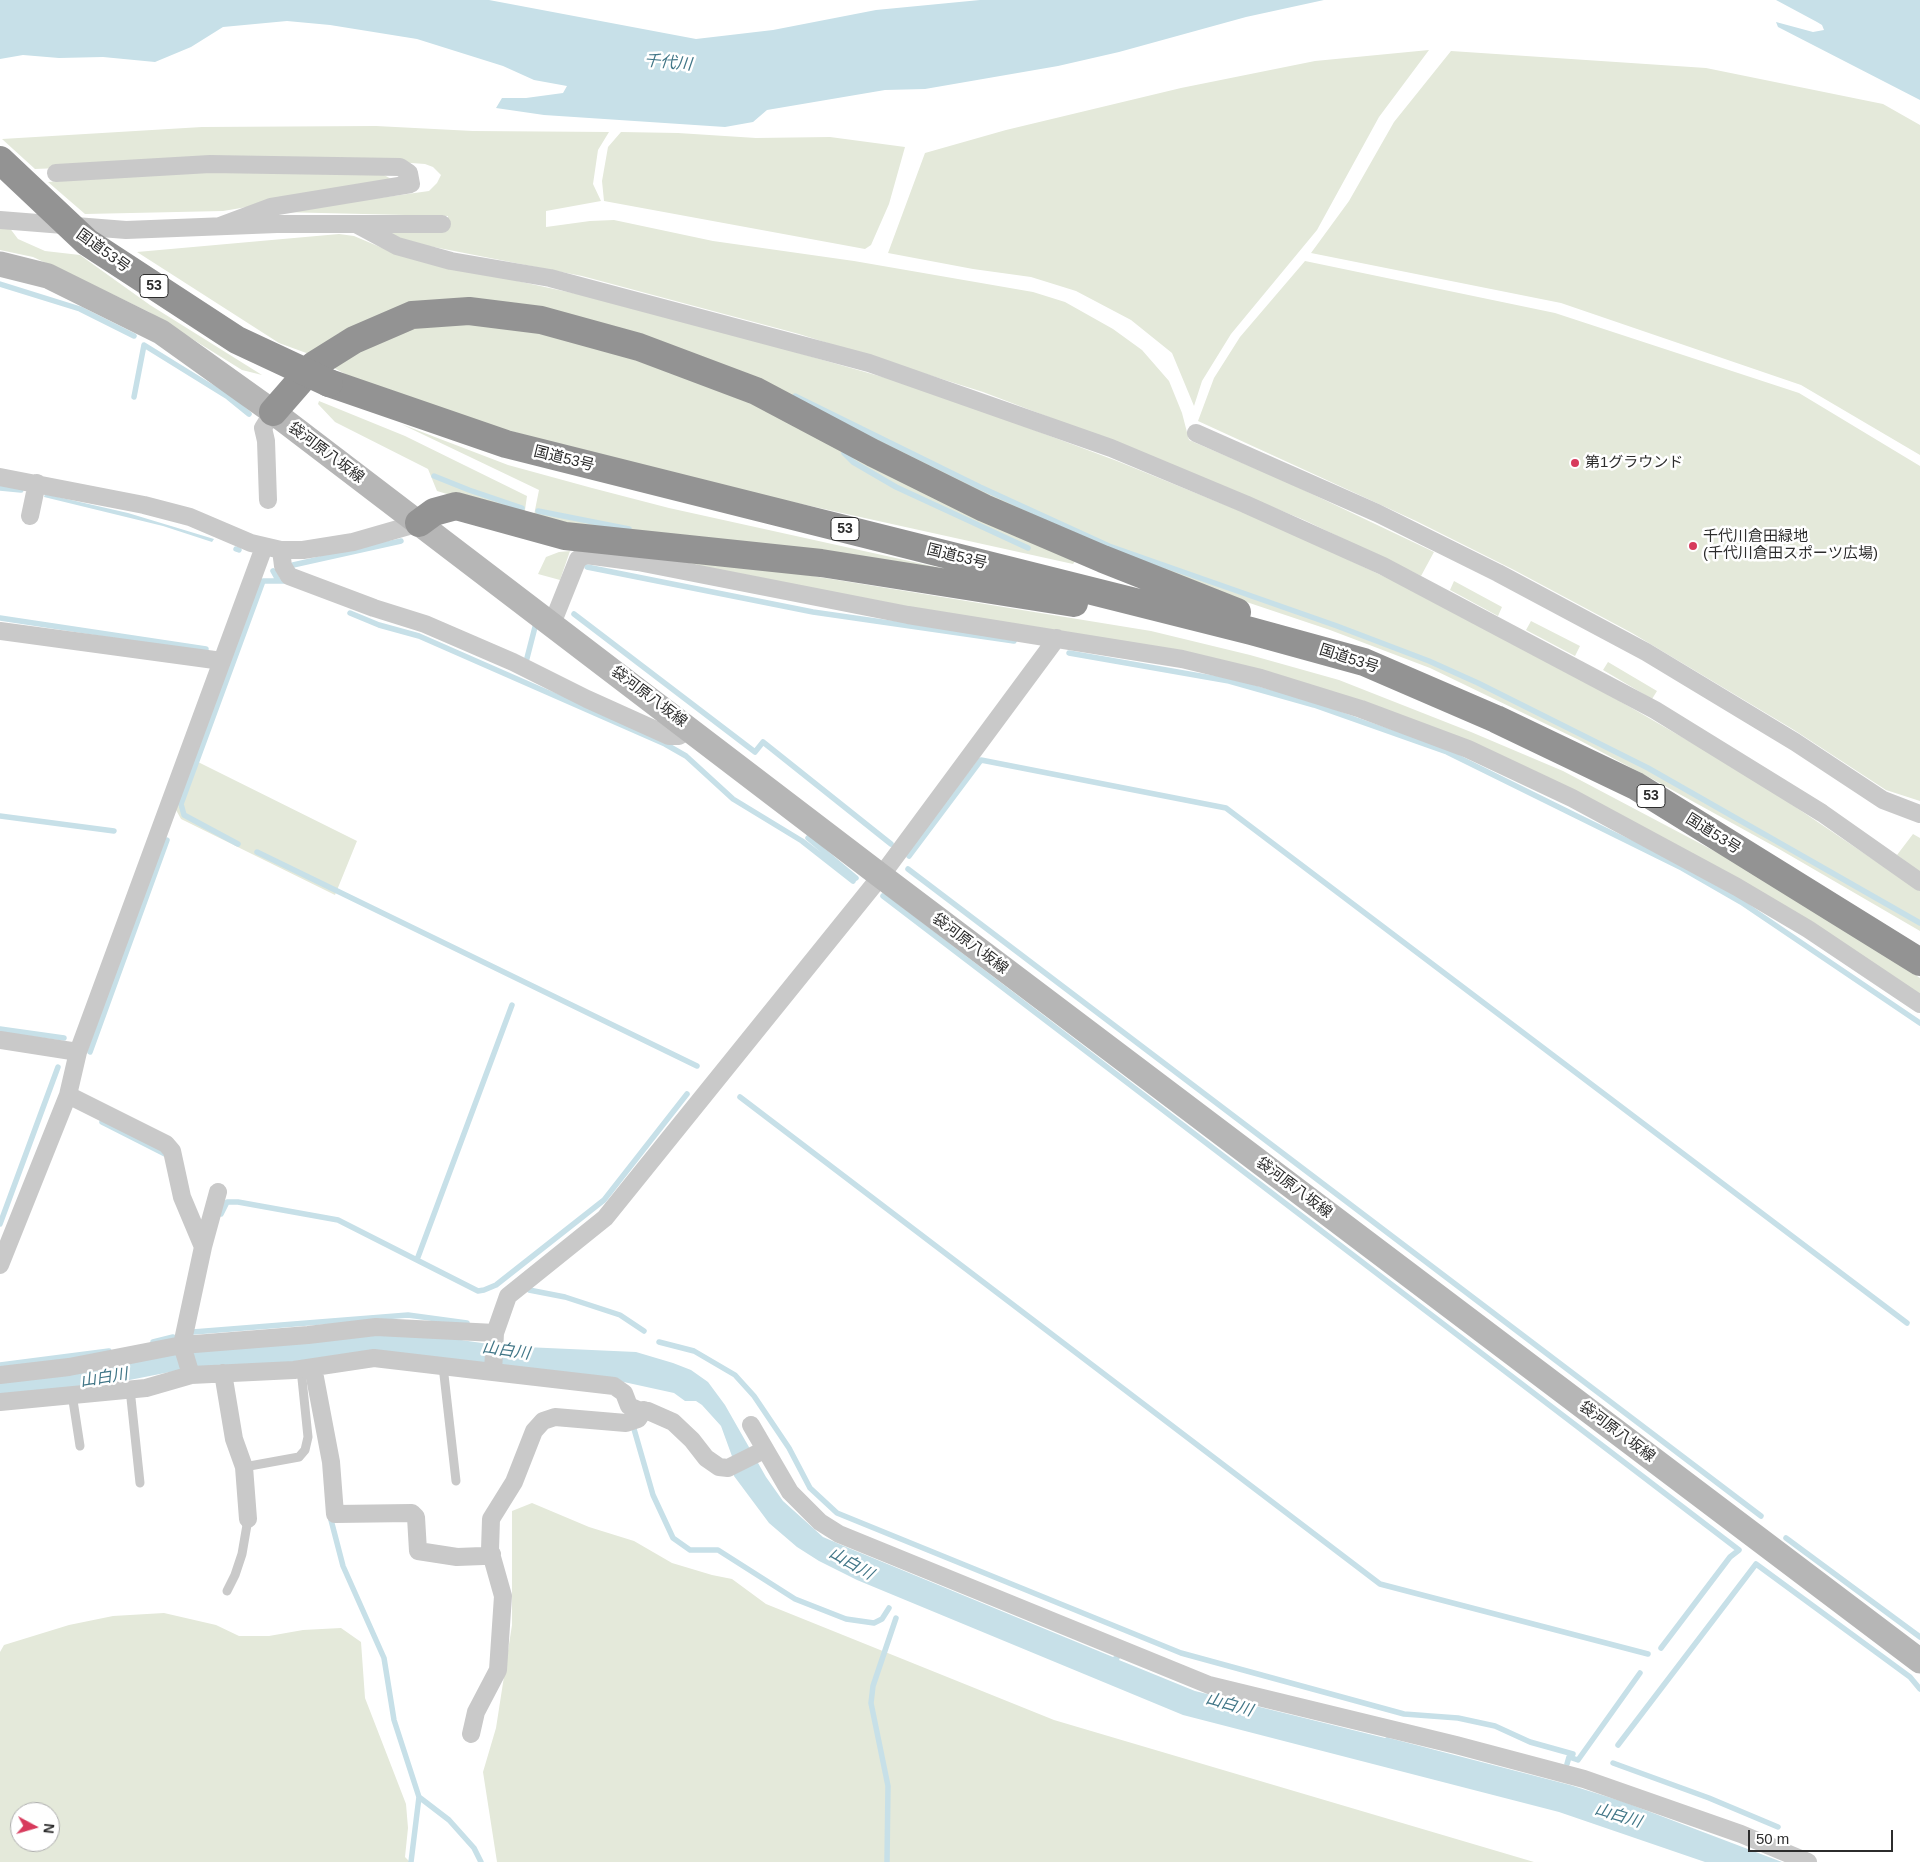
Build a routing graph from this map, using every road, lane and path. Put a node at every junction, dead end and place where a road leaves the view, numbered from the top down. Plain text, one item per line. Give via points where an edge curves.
1 (0, 160) edge
2 (56, 173) dead end
3 (0, 220) edge
4 (356, 224) junction
5 (442, 224) dead end
6 (220, 226) junction
7 (0, 264) edge
8 (273, 412) junction
9 (1196, 433) dead end
10 (0, 477) edge
11 (37, 483) junction
12 (268, 500) dead end
13 (30, 516) dead end
14 (419, 523) junction
15 (272, 549) junction
16 (552, 624) junction
17 (0, 631) edge
18 (1251, 631) junction
19 (1057, 638) junction
20 (222, 661) junction
21 (1364, 662) junction
22 (690, 729) junction
23 (1920, 814) edge
24 (881, 876) junction
25 (1920, 882) edge
26 (1920, 962) edge
27 (1920, 1004) edge
28 (0, 1040) edge
29 (78, 1052) junction
30 (68, 1095) junction
31 (218, 1192) dead end
32 (203, 1246) junction
33 (0, 1265) edge
34 (495, 1333) junction
35 (182, 1345) junction
36 (443, 1366) junction
37 (307, 1368) junction
38 (493, 1372) junction
39 (223, 1373) junction
40 (0, 1375) edge
41 (191, 1375) junction
42 (130, 1389) junction
43 (72, 1394) junction
44 (0, 1402) edge
45 (644, 1410) junction
46 (751, 1425) dead end
47 (80, 1446) dead end
48 (764, 1450) junction
49 (244, 1467) junction
50 (456, 1481) dead end
51 (140, 1483) dead end
52 (248, 1519) joint
53 (492, 1554) junction
54 (226, 1591) dead end
55 (1920, 1661) edge
56 (471, 1734) dead end
57 (1808, 1862) edge

1 - 18 highway, 国道53号 / 53, bridge via 86,242 237,340 329,383 506,444
2 - 6 street via 210,164 400,167 410,173 411,184 271,207
3 - 6 street via 126,230
4 - 5 street
4 - 6 street
4 - 25 street via 397,246 451,260 550,278 869,364 1111,448 1245,504 1383,566 1655,710 1822,813
7 - 8 main road, 袋河原八坂線 via 48,276 161,332
8 - 12 street via 263,428
8 - 14 main road, 袋河原八坂線
8 - 21 highway via 314,365 354,340 412,315 469,311 541,320 640,347 756,392 984,508 1103,559
9 - 23 street via 1377,513 1498,573 1646,652 1883,800
10 - 11 street
11 - 13 street
11 - 15 street via 190,518
14 - 15 street via 353,542 303,550
14 - 16 main road, 袋河原八坂線
14 - 18 highway via 434,512 456,506 565,536 822,563
15 - 20 street
15 - 22 street via 289,576 425,624 669,736 679,736
16 - 19 street via 578,559 586,555 638,562 908,615
16 - 22 main road, 袋河原八坂線
17 - 20 street
18 - 21 highway, 国道53号 / 53
19 - 24 street
19 - 27 street via 1182,659 1261,678 1361,709 1468,749 1572,798 1737,887 1808,929
20 - 29 street
21 - 26 highway, 国道53号 / 53 via 1496,719 1636,786
22 - 24 main road, 袋河原八坂線
24 - 34 street via 605,1218 508,1296
24 - 55 main road, 袋河原八坂線
28 - 29 street
29 - 30 street
30 - 32 street via 166,1144 172,1151 182,1197
30 - 33 street
31 - 32 street
32 - 35 street
34 - 35 street via 376,1327 308,1336
34 - 38 street
35 - 40 street via 69,1367
35 - 41 street
36 - 37 street via 374,1358
36 - 38 street
36 - 50 lane
37 - 39 street
37 - 49 lane via 308,1437 305,1450 299,1457
37 - 53 street via 331,1462 335,1514 412,1513 416,1517 418,1551 457,1557
38 - 45 street via 614,1386 624,1393 629,1406
39 - 41 street
39 - 49 street via 234,1439
41 - 42 street via 146,1388
42 - 43 street
42 - 51 lane
43 - 44 street
43 - 47 lane
45 - 48 street via 673,1422 706,1458 719,1467 728,1468
45 - 53 street via 638,1419 626,1423 555,1417 543,1421 534,1430 514,1482 491,1518
46 - 48 street
48 - 57 street via 790,1492 820,1522 838,1534 1135,1656 1209,1685 1584,1779 1742,1834
49 - 52 street
52 - 54 lane via 242,1554
53 - 56 street via 503,1596 498,1670 476,1712

